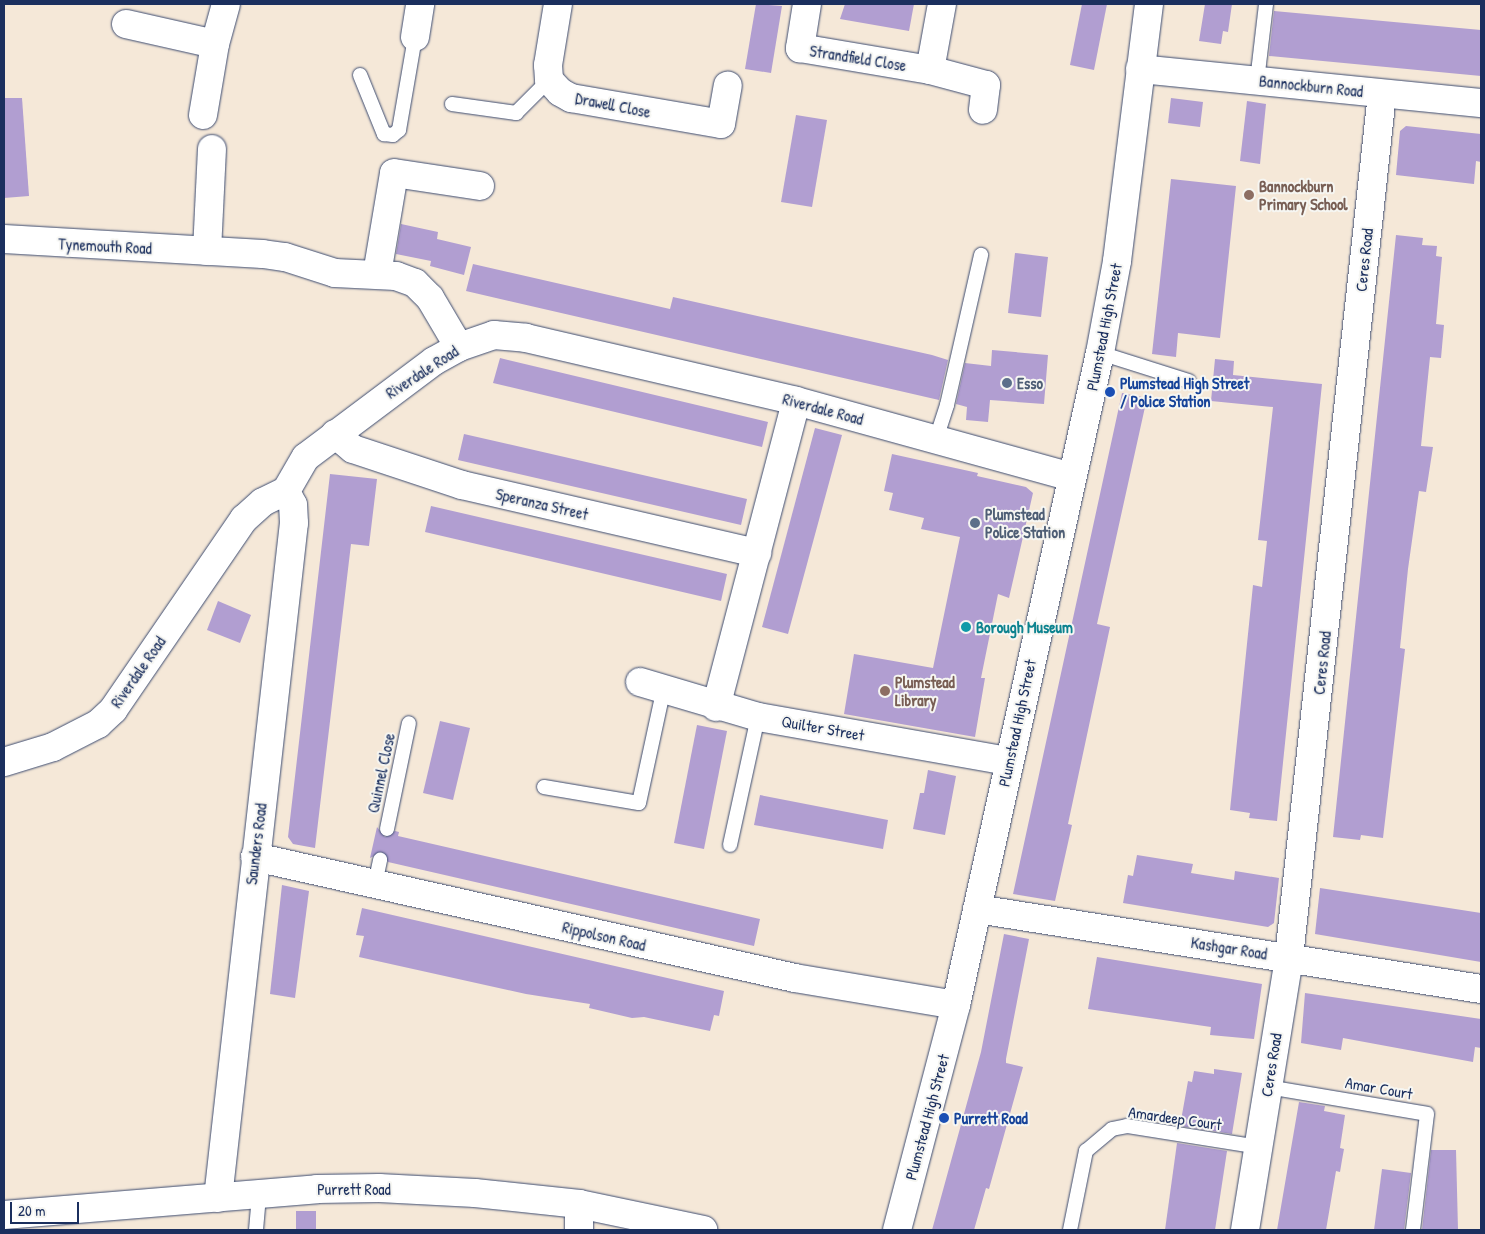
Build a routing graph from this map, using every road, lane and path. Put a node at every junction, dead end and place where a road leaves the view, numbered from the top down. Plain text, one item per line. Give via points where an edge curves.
1 (226, 4) edge
2 (420, 4) edge
3 (558, 4) edge
4 (807, 4) edge
5 (942, 4) edge
6 (1149, 4) edge
7 (1266, 4) edge
8 (126, 24) dead end
9 (414, 38) joint
10 (214, 44) junction
11 (1140, 69) junction
12 (930, 70) junction
13 (360, 75) dead end
14 (549, 80) junction
15 (1257, 81) junction
16 (728, 86) dead end
17 (1382, 94) junction
18 (1481, 103) edge
19 (452, 104) dead end
20 (982, 110) dead end
21 (203, 115) dead end
22 (212, 149) dead end
23 (480, 186) dead end
24 (4, 239) edge
25 (207, 251) junction
26 (981, 255) dead end
27 (377, 274) junction
28 (459, 347) junction
29 (1100, 353) junction
30 (1189, 381) dead end
31 (796, 401) junction
32 (335, 434) junction
33 (936, 439) junction
34 (1072, 477) junction
35 (286, 491) junction
36 (757, 553) junction
37 (652, 684) joint
38 (716, 707) junction
39 (758, 717) junction
40 (409, 723) dead end
41 (1008, 761) junction
42 (4, 762) edge
43 (544, 787) dead end
44 (386, 829) dead end
45 (730, 845) dead end
46 (255, 857) junction
47 (977, 909) junction
48 (1289, 957) junction
49 (1481, 989) edge
50 (956, 1005) junction
51 (1268, 1087) junction
52 (1259, 1148) junction
53 (259, 1194) junction
54 (218, 1198) junction
55 (4, 1215) edge
56 (579, 1217) edge
57 (256, 1230) edge
58 (703, 1230) edge
59 (897, 1230) edge
60 (1070, 1230) edge
61 (1245, 1230) edge
62 (1413, 1230) edge

1 - 10 street
2 - 9 street
3 - 14 street via 548,66
4 - 12 street, Strandfield Close via 800,48
5 - 12 street
6 - 11 street, Plumstead High Street
7 - 15 lane
8 - 10 street
9 - 13 lane via 399,130 392,135 384,134
10 - 21 street
11 - 15 street, Bannockburn Road
11 - 29 street, Plumstead High Street via 1118,261
12 - 20 street, Strandfield Close via 986,85
14 - 16 street, Drawell Close via 571,98 721,124
14 - 19 lane via 516,113
15 - 17 street, Bannockburn Road
17 - 18 street, Bannockburn Road
17 - 48 street, Ceres Road
22 - 25 street
23 - 27 street via 394,173
24 - 25 street, Tynemouth Road
25 - 27 street, Tynemouth Road via 285,257 335,273
26 - 33 lane via 947,405
27 - 28 street, Tynemouth Road via 415,283 445,320
28 - 31 street, Riverdale Road via 494,335 509,335
28 - 32 street, Riverdale Road via 434,361
29 - 30 lane
29 - 34 street, Plumstead High Street
31 - 33 street, Riverdale Road
31 - 36 street
32 - 35 street, Riverdale Road via 306,457
32 - 36 street, Speranza Street via 353,449 462,485
33 - 34 street, Riverdale Road
34 - 41 street, Plumstead High Street
35 - 42 street, Riverdale Road via 263,502 244,519 113,710 84,732 53,747
35 - 46 street, Saunders Road via 293,505 294,523
36 - 38 street
37 - 38 street, Quilter Street
37 - 43 lane via 639,803
38 - 39 street, Quilter Street
39 - 41 street, Quilter Street
39 - 45 lane
40 - 44 lane, Quinnel Close
41 - 47 street, Plumstead High Street
46 - 50 street, Rippolson Road via 377,872 795,978
46 - 54 street, Saunders Road
47 - 48 street, Kashgar Road
47 - 50 street, Plumstead High Street
48 - 49 street, Kashgar Road
48 - 51 street, Ceres Road
50 - 59 street, Plumstead High Street
51 - 52 street, Ceres Road
51 - 62 lane, Amar Court via 1427,1114
52 - 60 lane, Amardeep Court via 1127,1126 1112,1129 1086,1151
52 - 61 street, Ceres Road
53 - 54 street, Purrett Road
53 - 56 street, Purrett Road via 317,1188 474,1193
53 - 57 lane
54 - 55 street, Purrett Road
56 - 58 street, Purrett Road

